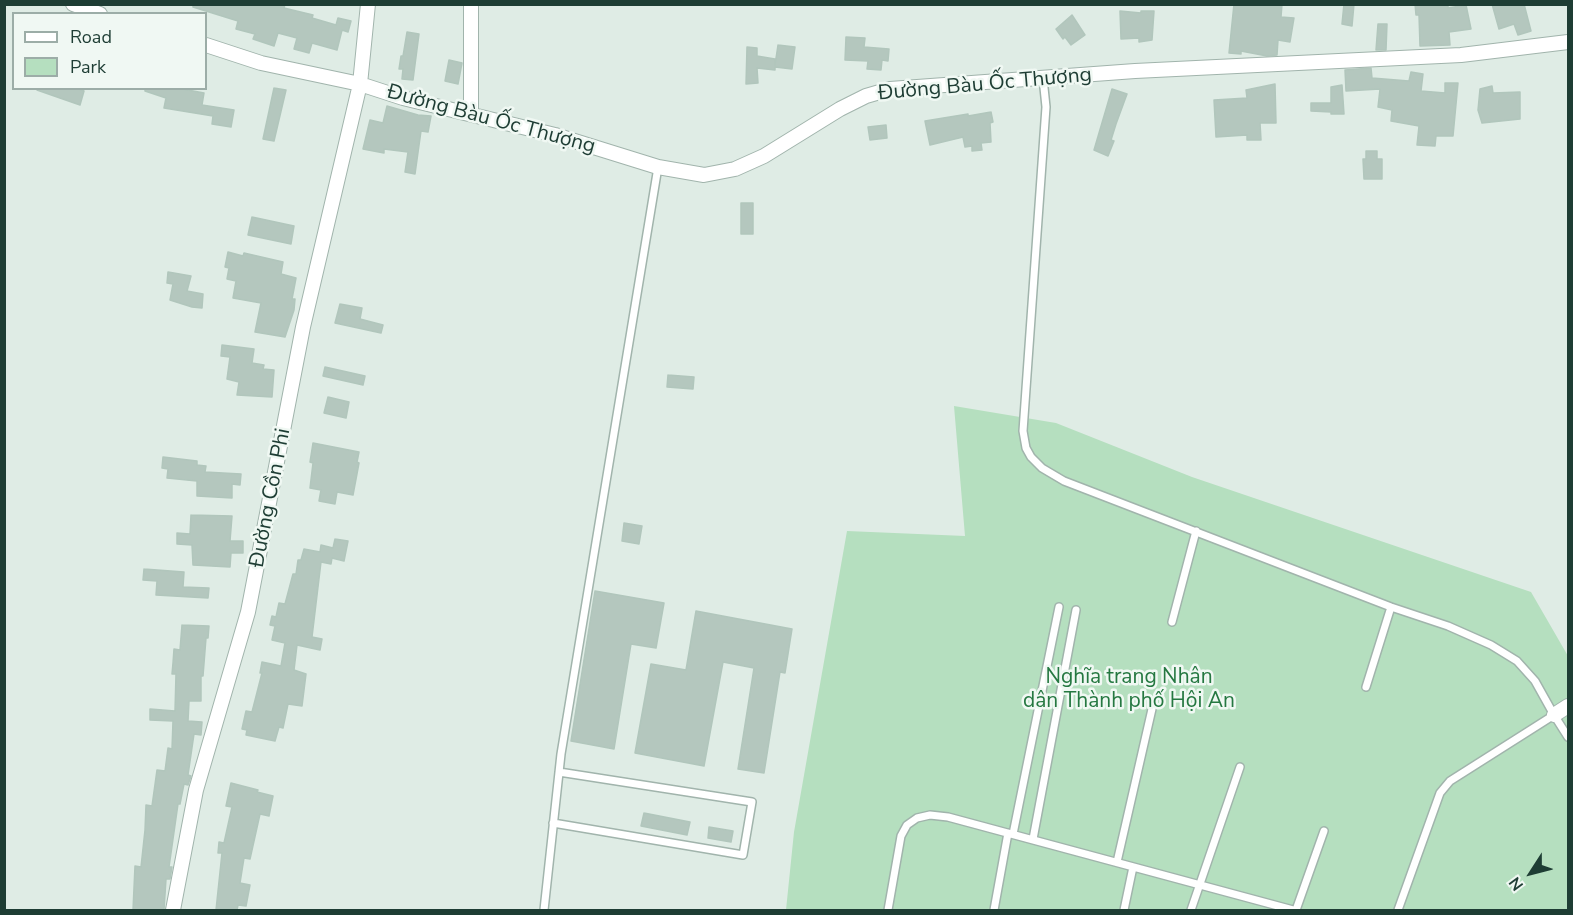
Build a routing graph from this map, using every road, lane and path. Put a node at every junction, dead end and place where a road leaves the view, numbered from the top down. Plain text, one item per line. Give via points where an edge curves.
1 (73, 4) edge
2 (368, 4) edge
3 (471, 4) edge
4 (95, 12) edge
5 (1569, 42) edge
6 (207, 45) edge
7 (1043, 78) junction
8 (360, 84) junction
9 (471, 113) junction
10 (658, 167) junction
11 (1197, 531) junction
12 (1059, 607) dead end
13 (1391, 607) junction
14 (1077, 610) dead end
15 (1172, 622) dead end
16 (1366, 687) dead end
17 (1569, 706) edge
18 (1152, 709) dead end
19 (1554, 715) junction
20 (1569, 737) edge
21 (1240, 767) dead end
22 (560, 772) junction
23 (553, 823) junction
24 (1324, 831) dead end
25 (1010, 833) junction
26 (1033, 839) junction
27 (1117, 862) junction
28 (1133, 867) junction
29 (1198, 885) junction
30 (173, 910) edge
31 (544, 910) edge
32 (888, 910) edge
33 (994, 910) edge
34 (1124, 910) edge
35 (1191, 910) edge
36 (1295, 910) edge
37 (1398, 910) edge

1 - 4 street
2 - 8 street, Đường Cồn Phi
3 - 9 street
5 - 7 street, Đường Bàu Ốc Thượng via 1461,55
6 - 8 street, Đường Bàu Ốc Thượng via 261,63
7 - 10 street, Đường Bàu Ốc Thượng via 891,89 840,109 764,156 735,169 704,175
7 - 11 lane via 1046,107 1023,431 1026,448 1042,468 1064,481
8 - 9 street, Đường Bàu Ốc Thượng
8 - 30 street, Đường Cồn Phi via 303,327 248,612 196,790
9 - 10 street, Đường Bàu Ốc Thượng
10 - 22 lane
11 - 13 lane
11 - 15 lane
12 - 25 lane
13 - 16 lane
13 - 19 lane via 1448,626 1517,661 1535,681
14 - 26 lane
17 - 19 street
18 - 27 lane
19 - 20 lane
19 - 37 lane via 1450,781 1440,793
21 - 29 lane
22 - 23 lane
22 - 23 lane via 752,802 743,855
23 - 31 lane
24 - 36 lane
25 - 26 lane
25 - 32 lane via 930,814 916,818 901,836
25 - 33 lane
26 - 27 lane
27 - 28 lane
28 - 29 lane
28 - 34 lane
29 - 35 lane
29 - 36 lane

